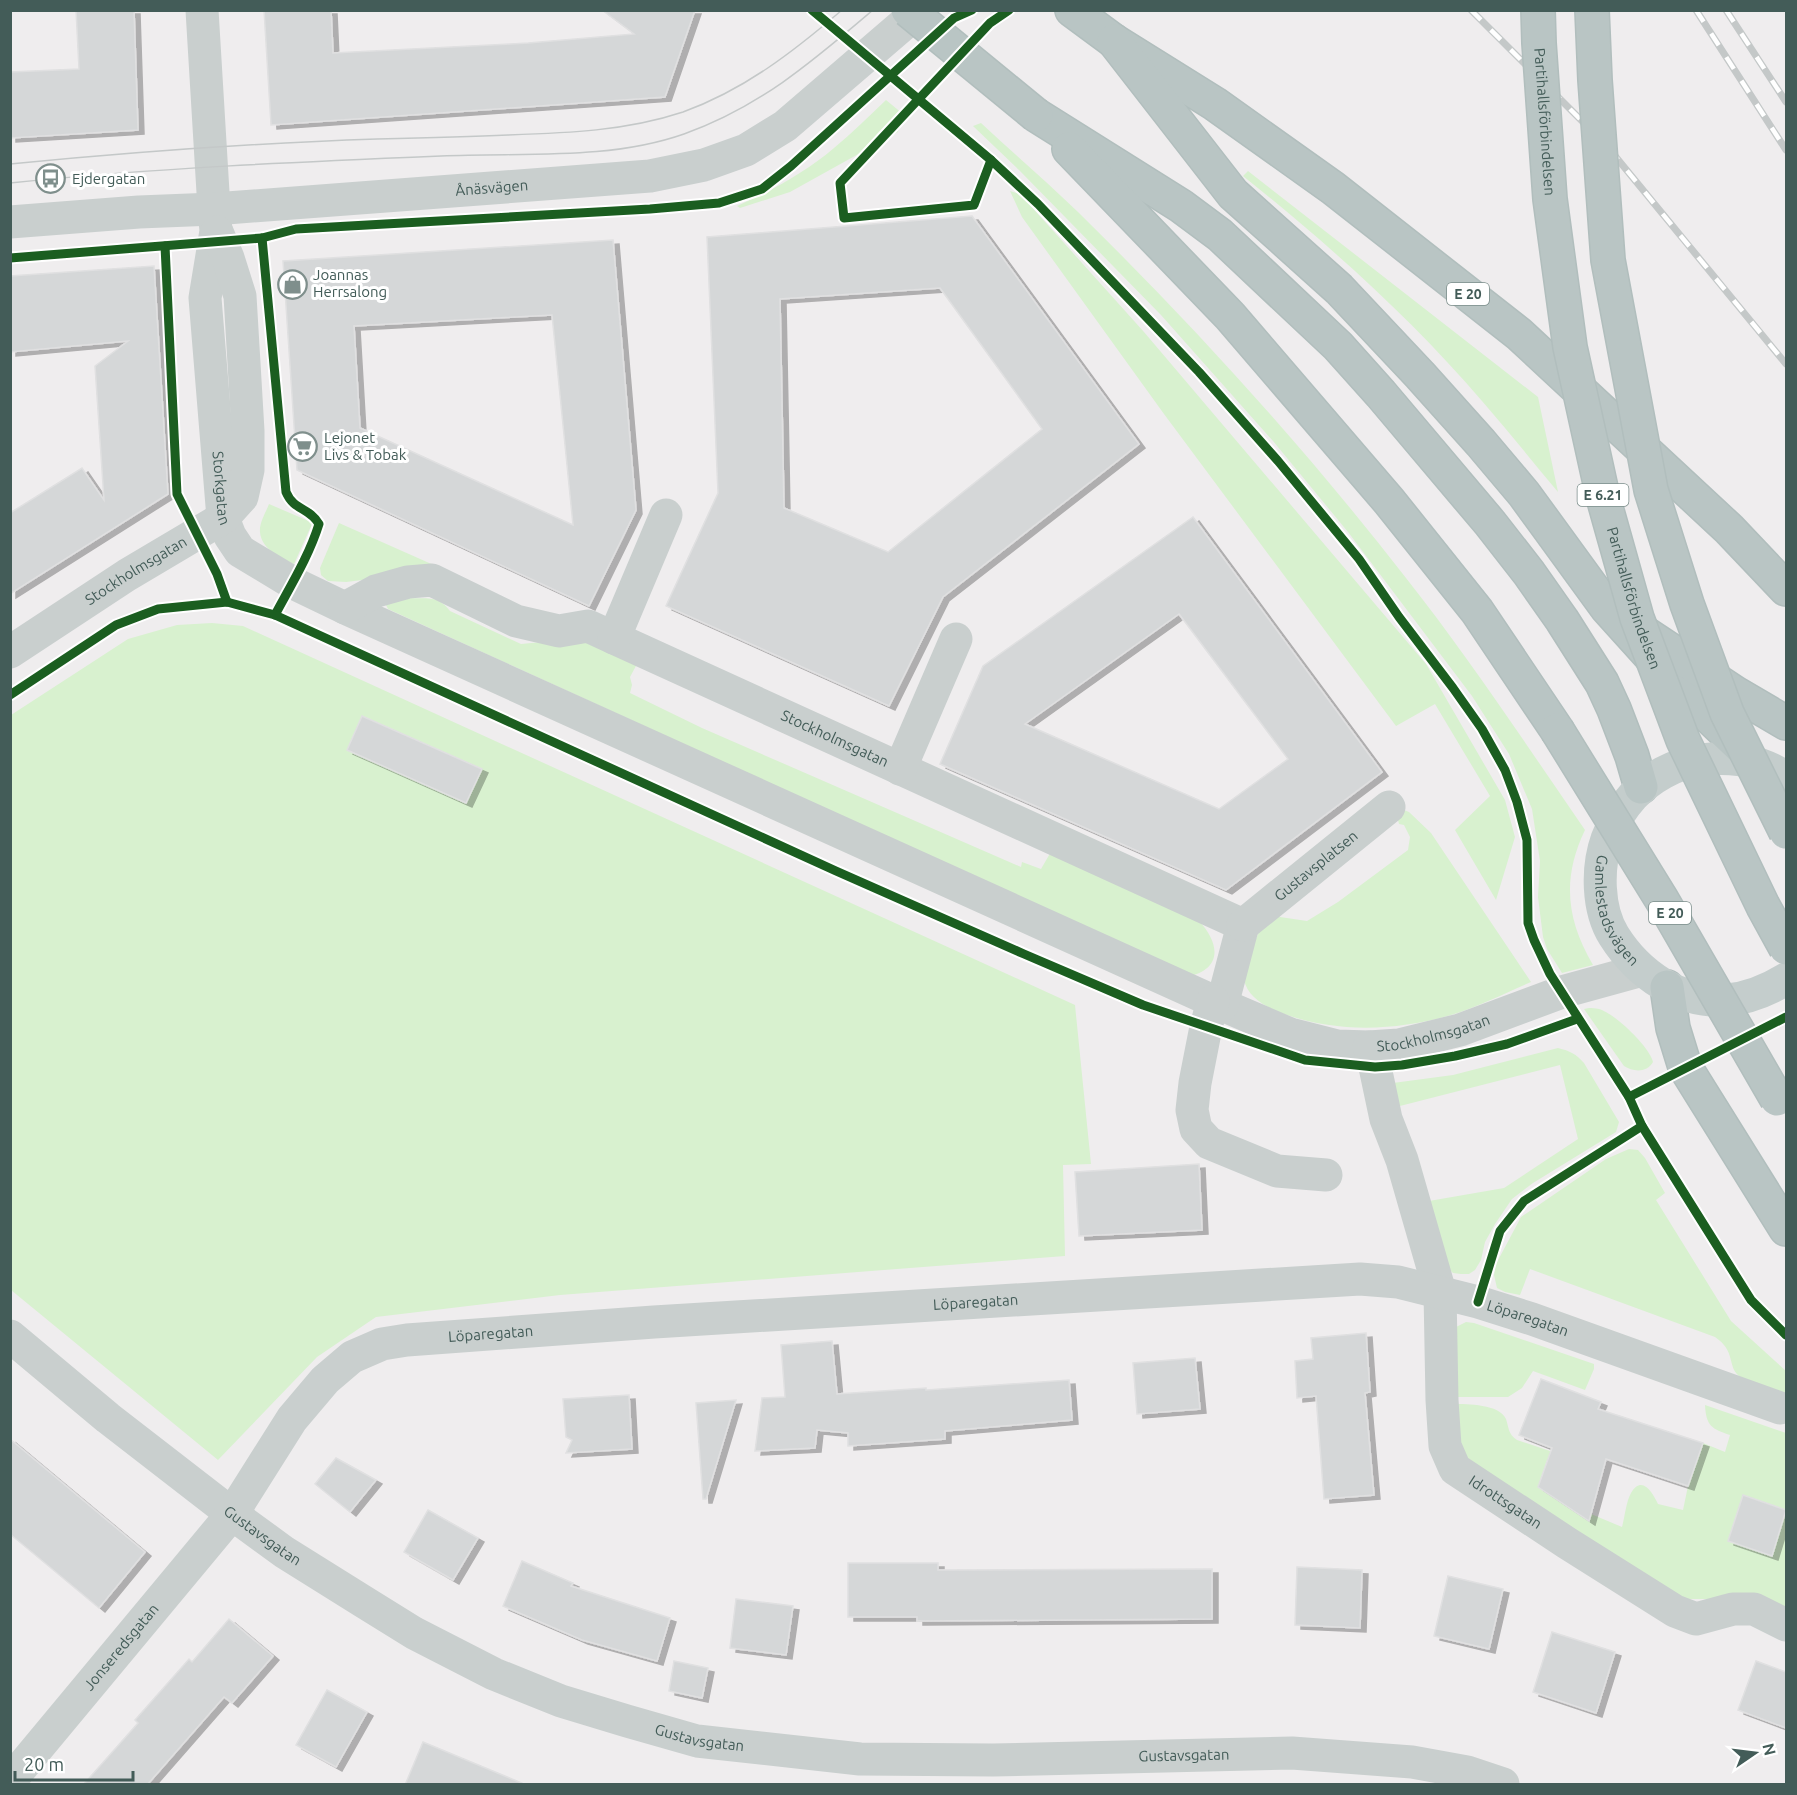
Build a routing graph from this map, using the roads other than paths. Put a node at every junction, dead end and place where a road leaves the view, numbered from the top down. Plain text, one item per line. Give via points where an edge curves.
1 (202, 10) edge
2 (908, 10) edge
3 (920, 10) edge
4 (1072, 10) edge
5 (1538, 10) edge
6 (1592, 10) edge
7 (1114, 41) junction
8 (1036, 115) junction
9 (215, 220) junction
10 (10, 222) edge
11 (666, 515) dead end
12 (223, 518) junction
13 (1786, 589) edge
14 (345, 608) junction
15 (1607, 608) junction
16 (615, 638) junction
17 (956, 639) dead end
18 (10, 652) edge
19 (1786, 723) edge
20 (900, 769) junction
21 (1773, 771) edge
22 (1641, 787) junction
23 (1389, 807) dead end
24 (1786, 832) edge
25 (1243, 925) junction
26 (1786, 948) edge
27 (1654, 979) junction
28 (1786, 979) edge
29 (1217, 1003) junction
30 (1369, 1047) junction
31 (1782, 1106) edge
32 (1326, 1175) dead end
33 (1786, 1229) edge
34 (1440, 1292) junction
35 (10, 1336) edge
36 (1780, 1408) dead end
37 (232, 1514) junction
38 (1786, 1625) edge
39 (10, 1781) edge
40 (1503, 1785) edge

1 - 9 street, Storkgatan
2 - 8 highway, E 20, bridge
3 - 9 street, Ånäsvägen via 785,126 747,150 704,165 650,176
4 - 7 highway, E 20
5 - 26 highway, Partihallsförbindelsen / E 6.21, bridge via 1550,199 1570,347 1603,497 1637,618 1683,740
6 - 24 highway, E 6.21, bridge via 1608,260 1651,490 1727,713
7 - 13 highway, E 20 via 1215,104 1333,188 1519,334 1729,529
7 - 15 highway via 1233,194 1339,289 1481,443 1524,494
8 - 22 highway via 1220,235 1338,346 1490,523 1569,630 1614,709
8 - 31 highway, E 20, bridge via 1230,316 1389,501 1477,611 1557,730 1662,900
9 - 10 street, Ånäsvägen via 139,212
9 - 12 street, Storkgatan via 205,298
11 - 16 street
12 - 14 street, Stockholmsgatan via 240,550 293,583
12 - 18 street, Stockholmsgatan
14 - 16 street, Stockholmsgatan via 376,591 432,580 516,621 559,631 588,626
14 - 29 street, Stockholmsgatan
15 - 19 highway
15 - 21 highway via 1681,690
16 - 20 street, Stockholmsgatan
17 - 20 street
20 - 25 street, Stockholmsgatan
21 - 22 main road, Gamlestadsvägen via 1740,759 1719,758 1690,762
22 - 27 main road, Gamlestadsvägen via 1613,823 1602,855 1600,888 1613,935
23 - 25 street, Gustavsplatsen
25 - 29 street
27 - 28 main road, Gamlestadsvägen via 1696,998 1726,1000 1765,992
27 - 30 street, Stockholmsgatan via 1562,992 1460,1029 1399,1045
27 - 33 highway via 1684,1067
29 - 30 street, Stockholmsgatan via 1290,1034 1337,1046
29 - 32 street via 1206,1027 1195,1083 1192,1110 1196,1129 1209,1143 1277,1171
30 - 34 street, Idrottsgatan via 1386,1119
34 - 36 street, Löparegatan via 1532,1319
34 - 37 street, Löparegatan via 1398,1282 1360,1279 654,1322 382,1344 352,1357 325,1380 292,1419
34 - 38 street, Idrottsgatan via 1445,1446 1455,1468 1675,1611 1696,1620 1733,1609 1754,1609
35 - 37 street, Gustavsgatan
37 - 39 street, Jonseredsgatan
37 - 40 street, Gustavsgatan via 284,1552 414,1634 494,1674 561,1701 697,1741 860,1759 993,1761 1292,1753 1412,1762 1467,1772

